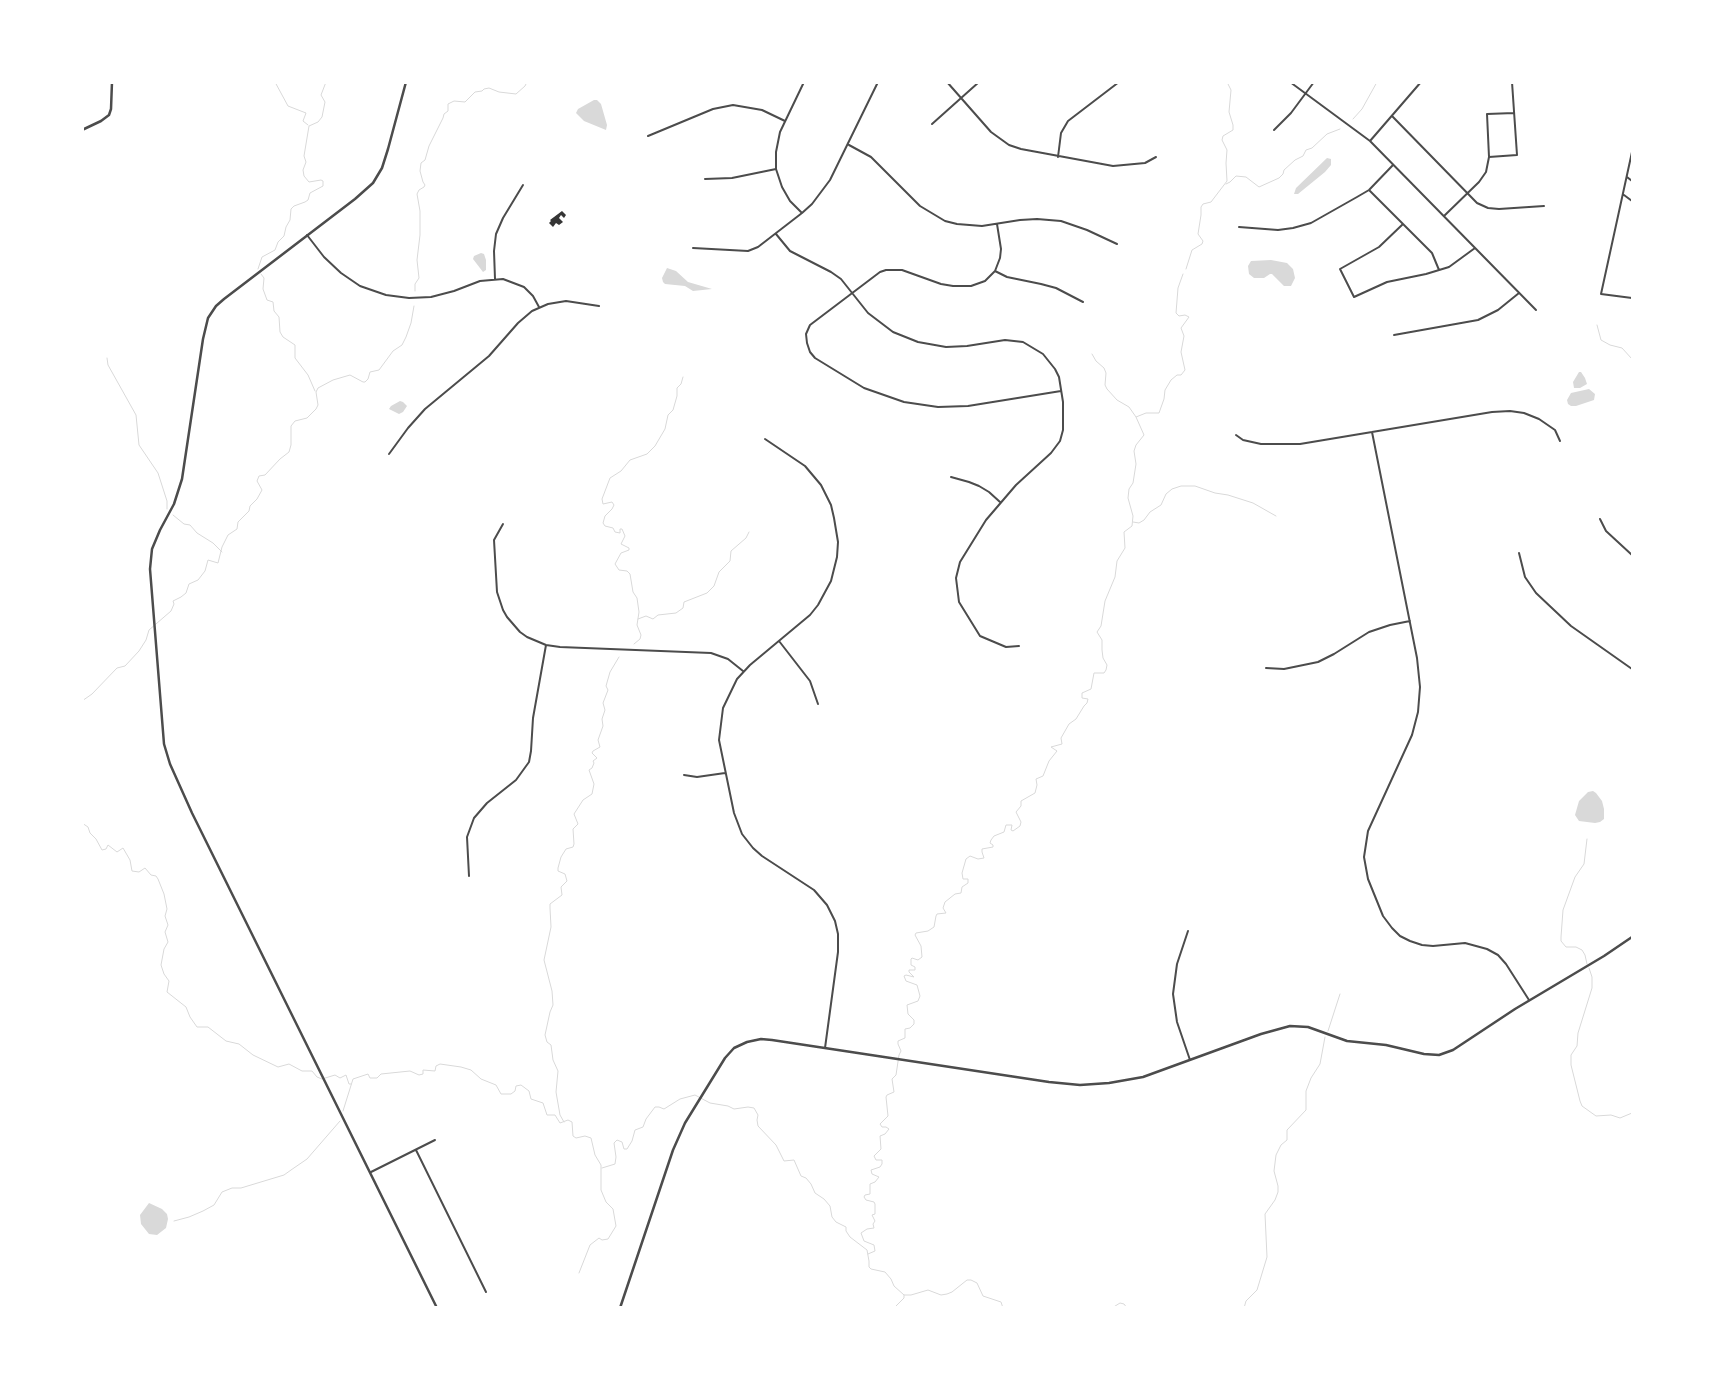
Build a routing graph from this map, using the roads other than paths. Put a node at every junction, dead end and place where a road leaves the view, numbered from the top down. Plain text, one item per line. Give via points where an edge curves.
1 (112, 82) edge
2 (406, 82) edge
3 (804, 82) edge
4 (878, 82) edge
5 (947, 82) edge
6 (979, 82) edge
7 (1119, 82) edge
8 (1290, 82) edge
9 (1314, 82) edge
10 (1420, 82) edge
11 (1512, 82) edge
12 (1306, 94) junction
13 (961, 99) junction
14 (1514, 113) junction
15 (1392, 116) junction
16 (785, 121) junction
17 (932, 124) dead end
18 (82, 130) edge
19 (1274, 130) dead end
20 (648, 136) dead end
21 (1370, 141) junction
22 (849, 145) junction
23 (1632, 152) edge
24 (1058, 157) junction
25 (1156, 157) dead end
26 (1489, 157) junction
27 (1393, 165) junction
28 (776, 170) junction
29 (1627, 177) junction
30 (705, 179) dead end
31 (1632, 181) edge
32 (523, 185) dead end
33 (1369, 190) junction
34 (1468, 193) junction
35 (1623, 195) junction
36 (1632, 201) edge
37 (1544, 206) dead end
38 (802, 213) junction
39 (1444, 216) junction
40 (996, 224) junction
41 (1403, 224) junction
42 (1238, 227) dead end
43 (776, 234) junction
44 (307, 235) junction
45 (1117, 244) dead end
46 (693, 248) dead end
47 (1475, 248) junction
48 (995, 271) junction
49 (1440, 271) junction
50 (496, 279) junction
51 (851, 292) junction
52 (1519, 292) junction
53 (1632, 298) edge
54 (1083, 302) dead end
55 (599, 306) dead end
56 (539, 307) junction
57 (1536, 310) dead end
58 (1394, 335) dead end
59 (1061, 391) junction
60 (1372, 432) junction
61 (1236, 435) dead end
62 (765, 439) dead end
63 (1560, 441) dead end
64 (389, 454) dead end
65 (951, 477) dead end
66 (1000, 502) junction
67 (1600, 518) dead end
68 (503, 524) dead end
69 (1519, 552) dead end
70 (1632, 555) edge
71 (1410, 621) junction
72 (779, 641) junction
73 (546, 645) junction
74 (1019, 646) dead end
75 (1266, 668) dead end
76 (1632, 669) edge
77 (743, 671) junction
78 (818, 704) dead end
79 (725, 773) junction
80 (684, 775) dead end
81 (469, 876) dead end
82 (1188, 931) dead end
83 (1632, 937) edge
84 (1529, 1000) junction
85 (825, 1048) junction
86 (1190, 1060) junction
87 (435, 1140) dead end
88 (416, 1150) junction
89 (371, 1172) junction
90 (486, 1292) dead end
91 (437, 1308) edge
92 (620, 1308) edge

1 - 18 street via 109,115
2 - 44 street via 378,176 366,190
3 - 16 street
4 - 22 street
5 - 13 street
6 - 13 street
7 - 24 street via 1068,121 1061,133
8 - 12 street
9 - 12 street
10 - 15 street
11 - 14 street
12 - 19 street
12 - 21 street
13 - 17 street
13 - 24 street via 991,132 1009,145
14 - 26 street via 1487,114
14 - 26 street via 1517,155
15 - 21 street
15 - 34 street
16 - 20 street via 762,110 734,105 712,109
16 - 28 street via 776,148
21 - 27 street
22 - 38 street via 830,180
22 - 40 street via 871,158 933,215 963,225
23 - 29 street
24 - 25 street via 1123,166 1145,163
26 - 34 street via 1486,172
27 - 33 street
27 - 39 street
28 - 30 street
28 - 38 street via 785,194
29 - 31 street
29 - 35 street
32 - 50 street via 496,234
33 - 41 street
33 - 42 street via 1302,226 1278,230
34 - 37 street via 1477,203 1488,208
34 - 39 street
35 - 36 street
35 - 53 street via 1601,294
38 - 43 street
39 - 47 street
40 - 45 street via 1037,219 1061,222
40 - 48 street via 1001,249
41 - 49 street via 1432,253
41 - 49 street via 1379,247 1340,269 1354,298 1387,282
43 - 46 street via 748,251
43 - 51 street via 790,251 831,272
44 - 50 street via 341,273 360,286 386,295 431,297 474,282
44 - 89 street via 224,299 208,318 182,480 150,559 154,626 164,744 170,764
47 - 49 street
47 - 52 street
48 - 51 street via 985,281 960,287 902,270 886,270
48 - 54 street via 1007,277 1056,288
50 - 56 street via 510,280 524,287
51 - 59 street via 879,322 893,332 918,342 958,347 1015,340 1033,346 1050,361
51 - 59 street via 810,325 807,343 815,358 864,388 904,402 938,407 968,406
52 - 57 street
52 - 58 street via 1498,310 1478,320
55 - 56 street via 566,301
56 - 64 street via 524,317 489,356 425,409
59 - 66 street via 1064,413 1060,441
60 - 61 street via 1288,444 1250,442
60 - 63 street via 1510,410 1539,419 1555,430
60 - 71 street
62 - 72 street via 805,466 821,485 831,505 838,542 834,569 825,594 810,615
65 - 66 street via 979,486
66 - 74 street via 960,562 956,586 959,602 980,636 1006,647
67 - 70 street via 1606,531
68 - 73 street via 494,545 500,601 520,632
69 - 76 street via 1525,577 1536,593 1571,626
71 - 75 street via 1368,632 1318,662 1284,669
71 - 84 street via 1420,674 1418,712 1408,745 1368,831 1364,857 1369,884 1383,916 1400,936 1422,945 1465,943 1487,949 1506,964
72 - 77 street
72 - 78 street via 810,681
73 - 77 street via 711,653 728,659
73 - 81 street via 532,718 529,762 516,780 474,818 467,837
77 - 79 street via 727,698 721,719 719,740
79 - 80 street via 697,778
79 - 85 street via 735,819 746,839 762,856 814,890 835,921 838,952
82 - 86 street via 1177,964 1173,994 1177,1022
83 - 84 street
84 - 86 street via 1453,1050 1439,1055 1347,1041 1308,1027 1295,1026 1270,1031
85 - 86 street via 1080,1084 1136,1079
85 - 92 street via 767,1040 747,1042 728,1055 700,1097 676,1144
87 - 88 street
88 - 89 street
88 - 90 street
89 - 91 street

